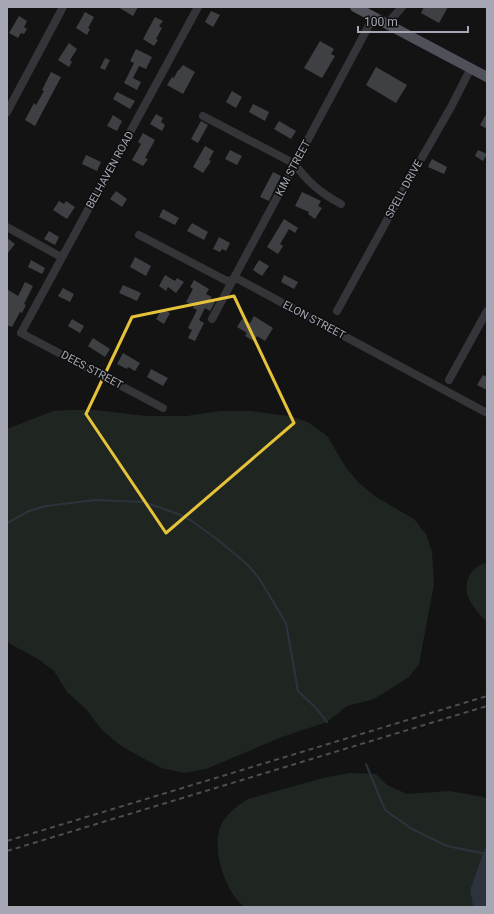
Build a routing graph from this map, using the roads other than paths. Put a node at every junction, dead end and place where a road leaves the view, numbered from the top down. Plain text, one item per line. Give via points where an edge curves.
1 (63, 7) edge
2 (198, 7) edge
3 (402, 7) edge
4 (358, 8) edge
5 (374, 16) junction
6 (387, 24) junction
7 (471, 68) junction
8 (487, 77) edge
9 (7, 112) edge
10 (203, 116) dead end
11 (295, 164) junction
12 (341, 204) dead end
13 (7, 227) edge
14 (139, 234) dead end
15 (61, 257) junction
16 (233, 280) junction
17 (337, 311) dead end
18 (487, 311) edge
19 (212, 320) dead end
20 (21, 333) joint
21 (449, 380) dead end
22 (163, 408) dead end
23 (487, 413) edge

1 - 9 street
2 - 15 street, BELHAVEN ROAD
3 - 6 street
4 - 5 main road
5 - 6 main road
5 - 11 street, KIM STREET
6 - 7 main road
7 - 8 main road
7 - 17 street, SPELL DRIVE
10 - 11 street
11 - 12 street via 303,177
11 - 16 street, KIM STREET
13 - 15 street
14 - 16 street, ELON STREET via 227,281
15 - 20 street, BELHAVEN ROAD
16 - 19 street, KIM STREET
16 - 23 street, ELON STREET via 238,279
18 - 21 street
20 - 22 street, DEES STREET

